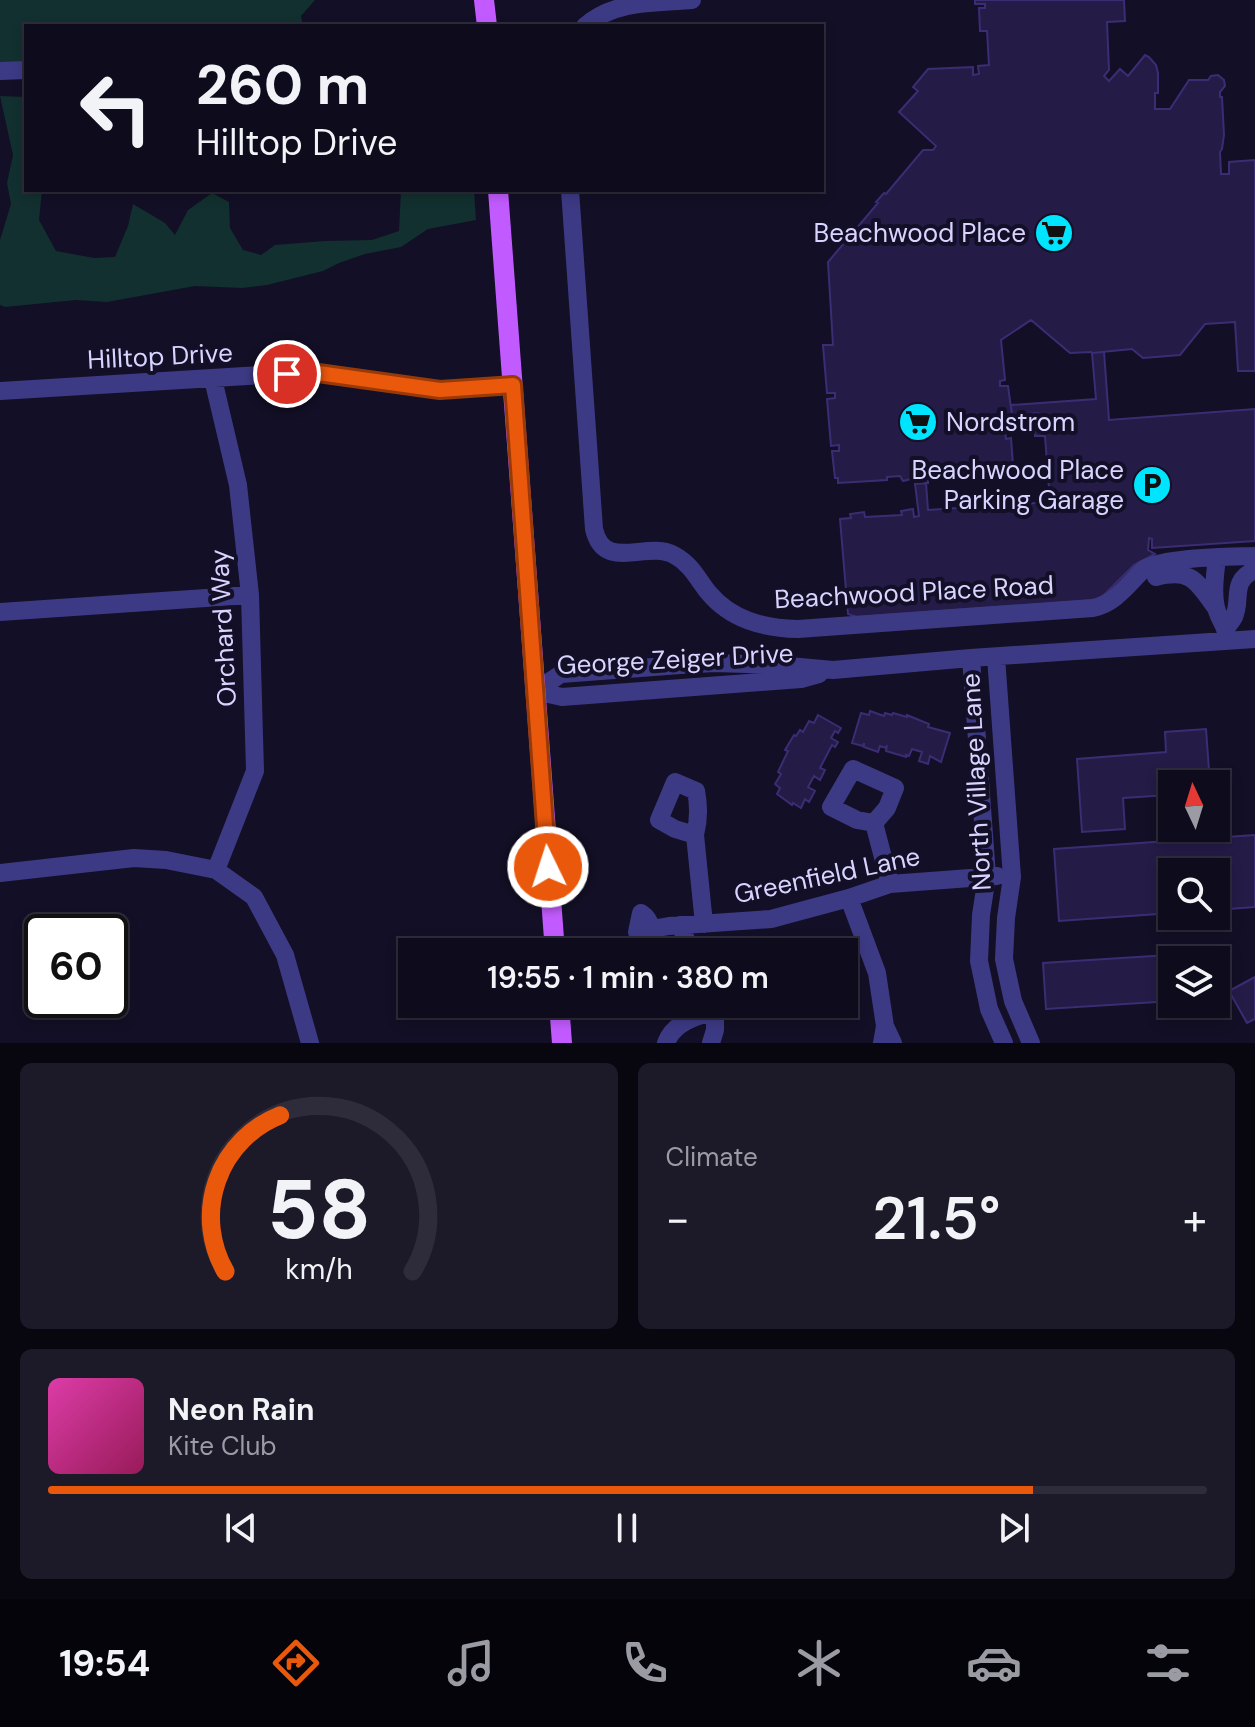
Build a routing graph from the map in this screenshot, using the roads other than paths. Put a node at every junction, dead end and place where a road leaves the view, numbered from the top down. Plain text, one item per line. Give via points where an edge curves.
1 (692, 0) edge
2 (485, 1) edge
3 (487, 24) edge
4 (588, 24) edge
5 (24, 70) edge
6 (0, 71) edge
7 (498, 192) edge
8 (570, 192) edge
9 (213, 379) junction
10 (513, 385) junction
11 (0, 391) edge
12 (1255, 556) edge
13 (1223, 558) junction
14 (1255, 570) edge
15 (1128, 587) junction
16 (250, 595) junction
17 (1211, 601) junction
18 (0, 612) edge
19 (1231, 622) junction
20 (1255, 639) edge
21 (996, 657) junction
22 (971, 658) junction
23 (535, 691) junction
24 (874, 823) dead end
25 (695, 835) dead end
26 (216, 870) junction
27 (0, 873) edge
28 (987, 876) junction
29 (1012, 877) junction
30 (890, 884) junction
31 (849, 898) junction
32 (704, 924) junction
33 (680, 925) junction
34 (652, 929) dead end
35 (554, 938) edge
36 (685, 938) edge
37 (560, 1018) edge
38 (695, 1018) edge
39 (714, 1018) edge
40 (883, 1034) edge
41 (310, 1043) edge
42 (562, 1043) edge
43 (666, 1043) edge
44 (711, 1043) edge
45 (893, 1043) edge
46 (1004, 1043) edge
47 (1031, 1043) edge

1 - 4 street via 618,7
2 - 3 main road
5 - 6 street
7 - 10 main road
8 - 15 street, Beachwood Place Road via 594,529 607,550 668,552 690,566 731,612 782,628 1093,608
9 - 10 street, Hilltop Drive via 311,372 440,390
9 - 11 street, Hilltop Drive
9 - 16 street, Orchard Way via 238,485
10 - 23 main road
12 - 13 street, Beachwood Place Road
13 - 15 street, Beachwood Place Road via 1150,566
13 - 17 street
13 - 19 street
14 - 19 street via 1241,582
15 - 17 street via 1180,573 1195,580
16 - 18 street
16 - 26 street, Orchard Way via 255,771
17 - 19 street
19 - 20 street, George Zeiger Drive
19 - 21 street, George Zeiger Drive
21 - 22 street, George Zeiger Drive
21 - 29 street, North Village Lane
22 - 23 street, George Zeiger Drive via 833,670 714,663 561,674
22 - 28 street, North Village Lane
23 - 35 main road
24 - 30 street
25 - 32 street
26 - 27 street via 134,858
26 - 41 street via 254,897 285,955
28 - 29 street, Greenfield Lane
28 - 30 street, Greenfield Lane
28 - 46 street, North Village Lane via 979,961 989,1009
29 - 47 street, North Village Lane via 1004,959 1013,1001
30 - 31 street, Greenfield Lane
31 - 32 street, Greenfield Lane via 771,919
31 - 40 street via 877,973
32 - 33 street, Greenfield Lane
33 - 34 street, Greenfield Lane
33 - 36 street
37 - 42 main road
38 - 43 street via 676,1027
39 - 44 street
40 - 45 street

